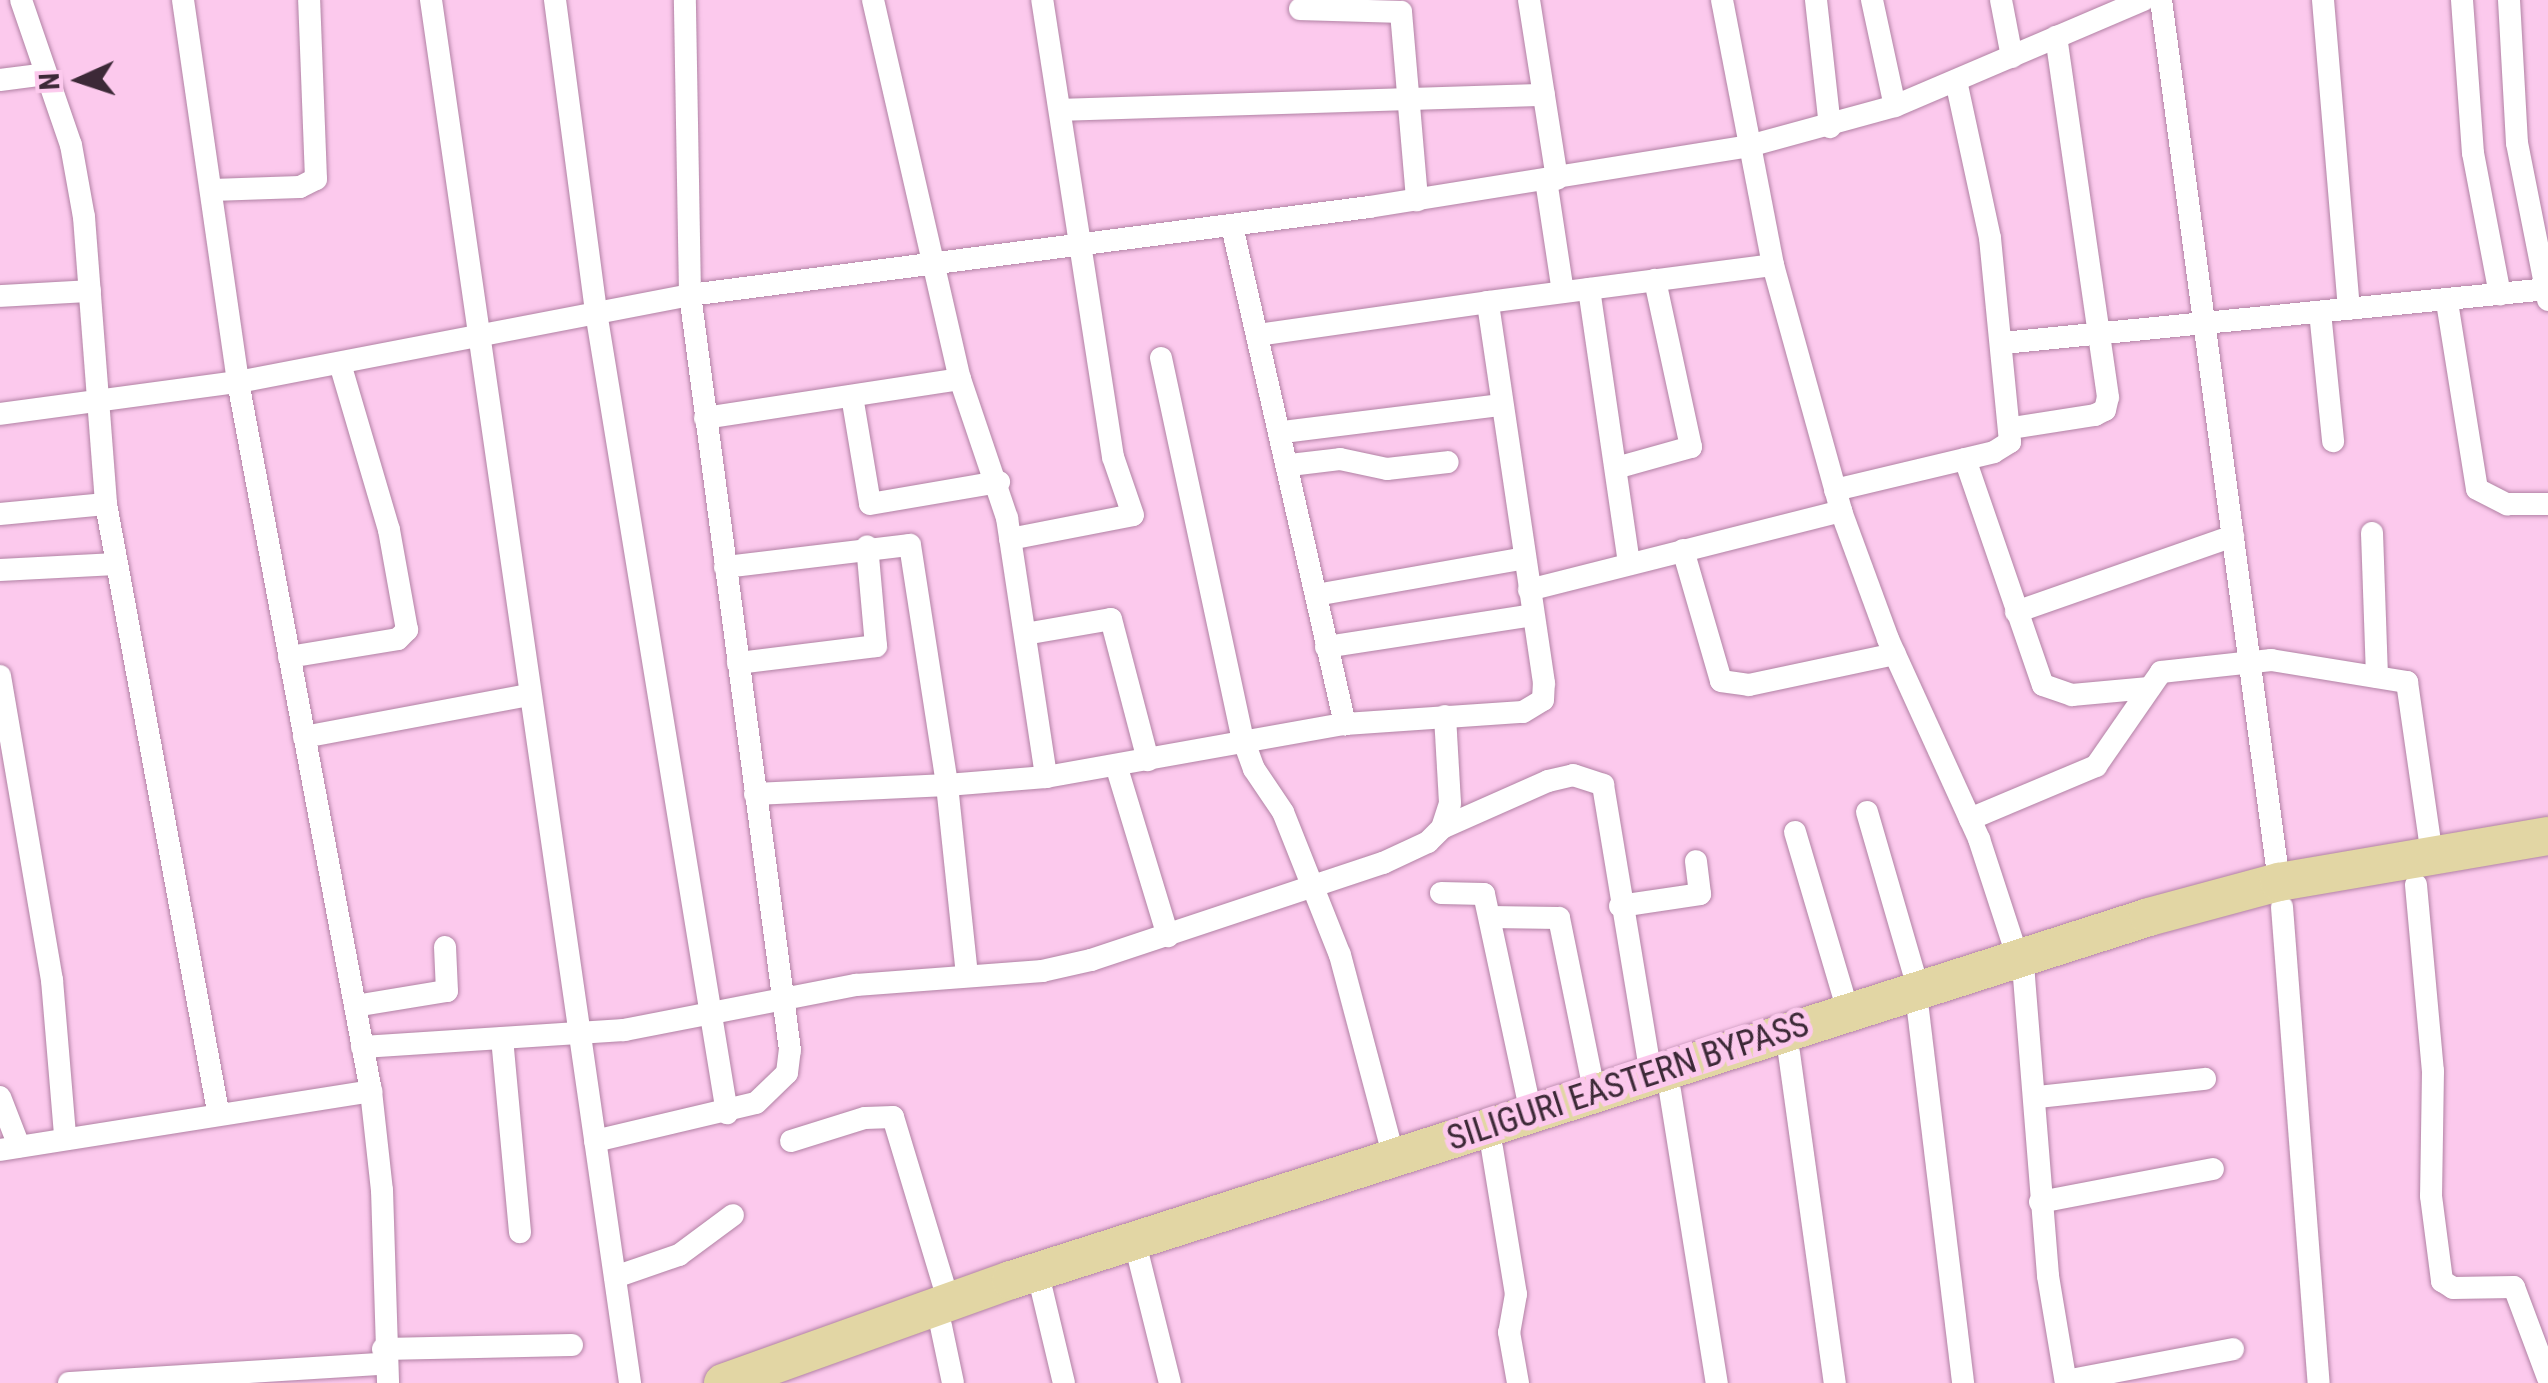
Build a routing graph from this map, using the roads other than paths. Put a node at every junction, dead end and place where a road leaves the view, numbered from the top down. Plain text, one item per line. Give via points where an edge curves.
1 (21, 0) edge
2 (183, 0) edge
3 (310, 0) edge
4 (430, 0) edge
5 (555, 0) edge
6 (684, 0) edge
7 (873, 0) edge
8 (1042, 0) edge
9 (1529, 0) edge
10 (1722, 0) edge
11 (1816, 0) edge
12 (1872, 0) edge
13 (2000, 0) edge
14 (2143, 0) edge
15 (2161, 0) edge
16 (2324, 0) edge
17 (2462, 0) edge
18 (2510, 0) edge
19 (1300, 8) dead end
20 (2056, 38) junction
21 (2012, 56) junction
22 (46, 74) junction
23 (0, 80) edge
24 (1956, 80) junction
25 (1544, 95) junction
26 (1408, 99) junction
27 (1895, 106) junction
28 (1060, 110) junction
29 (1830, 128) junction
30 (1749, 146) junction
31 (1551, 179) junction
32 (212, 190) junction
33 (1417, 200) junction
34 (1232, 226) junction
35 (1078, 246) junction
36 (1774, 266) junction
37 (937, 267) junction
38 (1655, 280) junction
39 (1589, 289) junction
40 (90, 290) junction
41 (1562, 292) junction
42 (2547, 293) edge
43 (2500, 294) junction
44 (690, 295) junction
45 (0, 296) edge
46 (1488, 302) junction
47 (2446, 302) junction
48 (2348, 309) junction
49 (596, 312) junction
50 (2320, 312) junction
51 (2207, 322) junction
52 (2099, 333) junction
53 (477, 334) junction
54 (1257, 335) junction
55 (2003, 343) junction
56 (1161, 358) dead end
57 (340, 364) junction
58 (960, 380) junction
59 (238, 382) junction
60 (852, 396) junction
61 (98, 404) junction
62 (1501, 405) junction
63 (0, 414) edge
64 (705, 418) junction
65 (2012, 428) junction
66 (1283, 432) junction
67 (2334, 441) dead end
68 (1965, 460) junction
69 (1448, 462) dead end
70 (1290, 465) junction
71 (1616, 468) junction
72 (999, 482) junction
73 (1838, 501) junction
74 (106, 504) junction
75 (2548, 504) edge
76 (0, 514) edge
77 (2372, 533) dead end
78 (2233, 536) junction
79 (1010, 540) junction
80 (867, 546) junction
81 (1683, 550) junction
82 (1525, 558) junction
83 (116, 564) junction
84 (1629, 564) junction
85 (725, 567) junction
86 (0, 570) edge
87 (1529, 590) junction
88 (1316, 595) junction
89 (2016, 612) junction
90 (1533, 615) junction
91 (1024, 634) junction
92 (1326, 647) junction
93 (1895, 654) junction
94 (289, 657) junction
95 (738, 662) junction
96 (2250, 663) junction
97 (0, 676) edge
98 (2376, 678) junction
99 (2149, 688) junction
100 (529, 695) junction
101 (1445, 716) junction
102 (1345, 724) junction
103 (304, 737) junction
104 (1243, 739) junction
105 (1148, 760) junction
106 (1116, 766) junction
107 (1046, 778) junction
108 (947, 784) junction
109 (755, 794) junction
110 (1867, 812) dead end
111 (1970, 819) junction
112 (1442, 828) junction
113 (1795, 832) dead end
114 (2548, 836) edge
115 (1696, 860) dead end
116 (2548, 860) edge
117 (2424, 870) junction
118 (1313, 887) junction
119 (1441, 894) dead end
120 (2280, 895) junction
121 (1620, 906) junction
122 (1490, 917) junction
123 (1168, 936) junction
124 (445, 947) dead end
125 (2021, 967) junction
126 (966, 976) junction
127 (1918, 999) junction
128 (779, 1000) junction
129 (354, 1006) junction
130 (1848, 1011) junction
131 (713, 1015) junction
132 (578, 1034) junction
133 (502, 1038) junction
134 (362, 1047) junction
135 (1789, 1053) junction
136 (2205, 1080) dead end
137 (1660, 1083) junction
138 (371, 1090) junction
139 (1595, 1095) junction
140 (0, 1097) edge
141 (2038, 1097) junction
142 (218, 1111) junction
143 (727, 1112) junction
144 (1531, 1114) junction
145 (65, 1135) junction
146 (594, 1142) junction
147 (790, 1142) dead end
148 (9, 1148) edge
149 (1492, 1148) junction
150 (1394, 1158) junction
151 (2213, 1169) dead end
152 (2040, 1202) junction
153 (734, 1216) dead end
154 (520, 1232) dead end
155 (1140, 1258) junction
156 (615, 1277) junction
157 (1042, 1291) junction
158 (946, 1314) junction
159 (572, 1345) dead end
160 (2233, 1350) dead end
161 (385, 1366) edge
162 (2182, 1371) edge
163 (2548, 1378) edge
164 (2066, 1382) edge
165 (69, 1383) edge
166 (630, 1383) edge
167 (724, 1383) edge
168 (774, 1383) edge
169 (953, 1383) edge
170 (1064, 1383) edge
171 (1170, 1383) edge
172 (1518, 1383) edge
173 (1717, 1383) edge
174 (1834, 1383) edge
175 (1964, 1383) edge
176 (2319, 1383) edge

1 - 22 street
2 - 32 street
3 - 32 street via 316,178 300,187
4 - 53 street
5 - 49 street
6 - 44 street
7 - 37 street
8 - 28 street
9 - 25 street
10 - 30 street
11 - 29 street
12 - 27 street
13 - 21 street
14 - 20 street
15 - 51 street
16 - 48 street
17 - 43 street via 2472,153
18 - 42 street via 2516,142
19 - 26 street via 1401,12
20 - 21 street
20 - 52 street
21 - 24 street
22 - 23 street
22 - 40 street via 71,145
24 - 27 street
24 - 55 street via 1990,238
25 - 26 street
25 - 31 street
26 - 28 street
26 - 33 street
27 - 29 street
28 - 35 street
29 - 30 street
30 - 31 street
30 - 36 street
31 - 33 street
31 - 41 street
32 - 59 street
33 - 34 street
34 - 35 street
34 - 54 street
35 - 37 street
35 - 79 street via 1113,456 1133,516
36 - 38 street
36 - 73 street
37 - 44 street
37 - 58 street
38 - 39 street
38 - 71 street via 1691,447
39 - 41 street
39 - 71 street
40 - 45 street
40 - 61 street
41 - 46 street
42 - 43 street
43 - 47 street
44 - 49 street
44 - 64 street
46 - 54 street
46 - 62 street
47 - 48 street
47 - 75 street via 2477,489 2507,504
48 - 50 street
49 - 53 street
49 - 131 street
50 - 51 street
50 - 67 street
51 - 52 street
51 - 78 street
52 - 55 street
52 - 65 street via 2106,410
53 - 57 street
53 - 100 street
54 - 66 street
55 - 65 street
56 - 104 street
57 - 59 street
57 - 94 street via 389,530 407,630 398,640
58 - 60 street
58 - 72 street
59 - 61 street
59 - 94 street
60 - 64 street
60 - 72 street via 870,504
61 - 63 street
61 - 74 street
62 - 66 street
62 - 82 street
64 - 85 street
65 - 68 street via 2005,448
66 - 70 street
68 - 73 street
68 - 89 street
69 - 70 street via 1387,468 1340,459
70 - 88 street
71 - 84 street
72 - 79 street
73 - 81 street
73 - 93 street
74 - 76 street
74 - 83 street
77 - 98 street
78 - 89 street
78 - 96 street
79 - 91 street
80 - 85 street
80 - 95 street via 876,646
80 - 108 street via 900,542 916,554
81 - 84 street
81 - 93 street via 1721,681 1748,685
82 - 87 street
82 - 88 street
83 - 86 street
83 - 142 street
84 - 87 street
85 - 95 street
87 - 90 street
88 - 92 street
89 - 99 street via 2034,675 2056,693
90 - 92 street
90 - 101 street via 1543,700 1523,712
91 - 105 street via 1111,620
91 - 107 street
92 - 102 street
93 - 111 street
94 - 103 street
95 - 109 street
96 - 98 street via 2289,662
96 - 99 street via 2171,669
96 - 120 street
97 - 145 street via 52,980
98 - 117 street via 2407,682 2413,692
99 - 111 street via 2096,766
100 - 103 street
100 - 132 street
101 - 102 street
101 - 112 street via 1450,802
102 - 104 street
103 - 129 street
104 - 105 street
104 - 118 street
105 - 106 street
106 - 107 street
106 - 123 street
107 - 108 street
108 - 109 street
108 - 126 street
109 - 128 street
110 - 127 street
111 - 125 street
112 - 118 street via 1414,852
112 - 121 street via 1548,781 1589,777 1609,799
113 - 130 street
114 - 117 main road, SILIGURI EASTERN BYPASS
115 - 121 street via 1700,894
116 - 117 main road, SILIGURI EASTERN BYPASS
117 - 120 main road, SILIGURI EASTERN BYPASS
117 - 163 street via 2431,1196 2442,1281 2453,1288 2514,1287
118 - 123 street
118 - 150 street via 1367,1043
119 - 122 street via 1484,894
120 - 125 main road, SILIGURI EASTERN BYPASS
120 - 176 street
121 - 137 street
122 - 139 street via 1559,918
122 - 144 street
123 - 126 street via 1042,972
124 - 129 street via 447,990
125 - 127 main road, SILIGURI EASTERN BYPASS
125 - 141 street
126 - 128 street via 905,978
127 - 130 main road, SILIGURI EASTERN BYPASS
127 - 135 main road, SILIGURI EASTERN BYPASS
127 - 175 street
128 - 131 street
128 - 143 street via 790,1050 787,1073 756,1103
129 - 134 street
130 - 137 main road, SILIGURI EASTERN BYPASS
131 - 132 street
131 - 143 street
132 - 133 street
132 - 146 street
133 - 134 street
133 - 154 street
134 - 138 street
135 - 137 main road, SILIGURI EASTERN BYPASS
135 - 174 street
136 - 141 street
137 - 139 main road, SILIGURI EASTERN BYPASS
137 - 149 main road, SILIGURI EASTERN BYPASS
137 - 173 street
138 - 142 street
138 - 161 street via 382,1190
139 - 144 main road, SILIGURI EASTERN BYPASS
140 - 148 street
141 - 152 street
142 - 145 street
143 - 146 street
144 - 150 main road, SILIGURI EASTERN BYPASS
145 - 148 street
146 - 156 street
147 - 158 street via 865,1118 893,1118
149 - 155 main road, SILIGURI EASTERN BYPASS
149 - 172 street via 1516,1294 1509,1332
150 - 158 main road, SILIGURI EASTERN BYPASS
151 - 152 street
152 - 164 street
153 - 156 street via 679,1255
155 - 157 main road, SILIGURI EASTERN BYPASS
155 - 171 street
156 - 166 street
157 - 158 main road, SILIGURI EASTERN BYPASS
157 - 170 street
158 - 167 main road, SILIGURI EASTERN BYPASS
158 - 168 main road, SILIGURI EASTERN BYPASS
158 - 169 street
159 - 161 street
160 - 162 street
161 - 165 street
162 - 164 street

